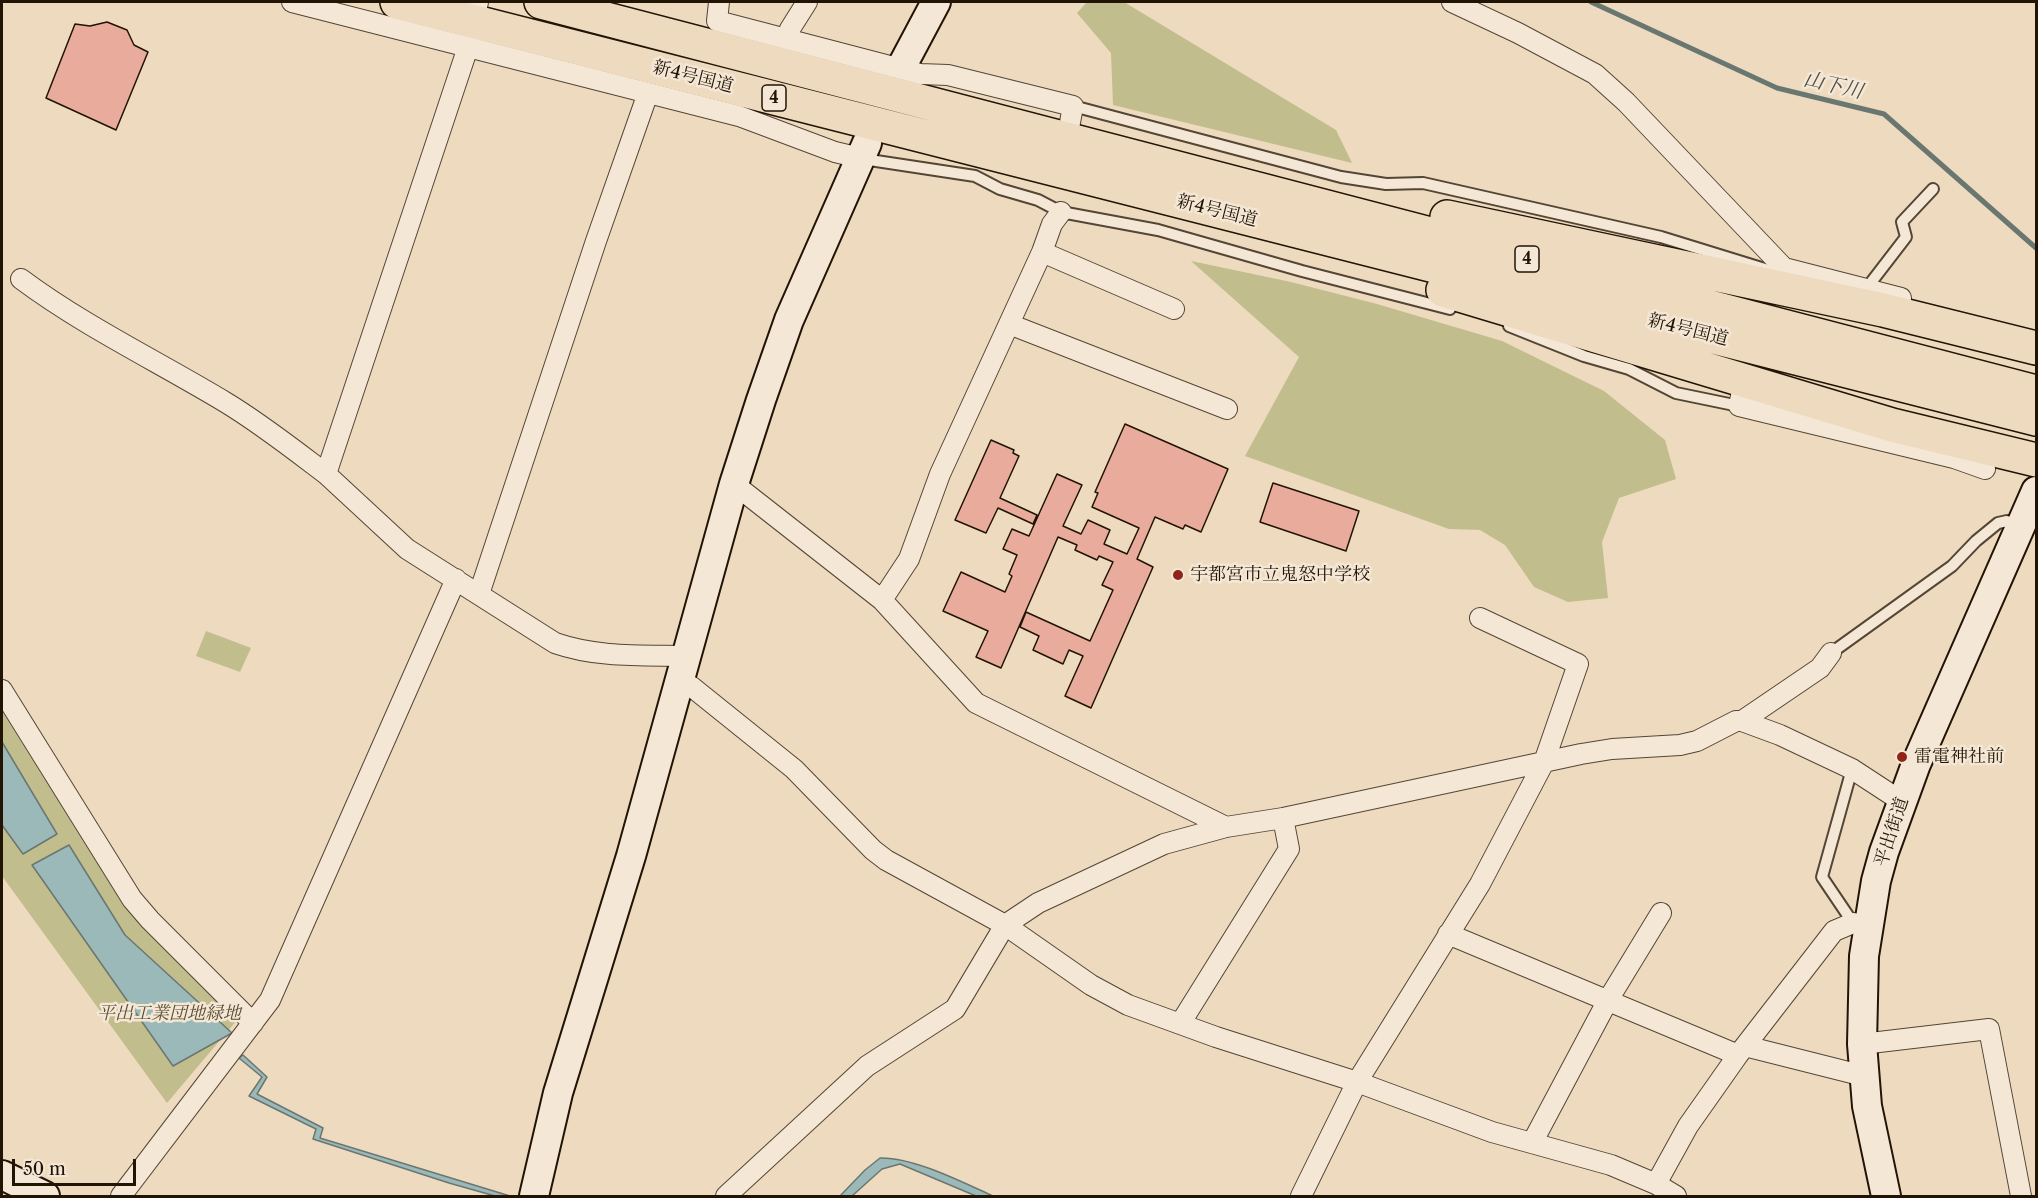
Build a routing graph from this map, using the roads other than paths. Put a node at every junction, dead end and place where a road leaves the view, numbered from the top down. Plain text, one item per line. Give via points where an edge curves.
1 (292, 2) edge
2 (397, 2) edge
3 (541, 2) edge
4 (719, 2) edge
5 (807, 2) edge
6 (936, 2) edge
7 (1452, 2) edge
8 (473, 23) edge
9 (787, 39) junction
10 (903, 64) dead end
11 (648, 93) junction
12 (1073, 106) junction
13 (1067, 139) junction
14 (863, 151) junction
15 (1933, 189) dead end
16 (1151, 194) junction
17 (1061, 212) junction
18 (1042, 252) junction
19 (1770, 269) junction
20 (21, 279) dead end
21 (1866, 289) junction
22 (1174, 309) dead end
23 (1465, 313) dead end
24 (1497, 322) dead end
25 (1009, 324) junction
26 (2031, 340) edge
27 (1984, 392) junction
28 (2037, 392) edge
29 (1740, 401) joint
30 (1227, 409) dead end
31 (2037, 419) edge
32 (2037, 460) edge
33 (1985, 469) dead end
34 (326, 474) junction
35 (734, 484) junction
36 (2037, 491) edge
37 (2020, 527) junction
38 (456, 579) junction
39 (479, 594) junction
40 (882, 600) junction
41 (1480, 618) dead end
42 (1831, 653) joint
43 (684, 668) junction
44 (2, 690) edge
45 (1742, 721) junction
46 (1544, 762) junction
47 (1852, 769) junction
48 (1901, 801) junction
49 (1283, 818) junction
50 (1226, 827) junction
51 (1661, 913) dead end
52 (1005, 925) junction
53 (1860, 925) junction
54 (1448, 934) junction
55 (1608, 1000) junction
56 (253, 1023) junction
57 (1180, 1024) junction
58 (1862, 1044) junction
59 (1742, 1051) junction
60 (1864, 1076) junction
61 (1357, 1082) junction
62 (1532, 1143) junction
63 (2, 1175) edge
64 (1656, 1184) junction
65 (45, 1197) edge
66 (121, 1197) edge
67 (534, 1197) edge
68 (726, 1197) edge
69 (1301, 1197) edge
70 (1676, 1197) edge
71 (1886, 1197) edge
72 (2021, 1197) edge

1 - 8 street
2 - 8 highway, 新4号国道 / 4
3 - 13 highway, 新4号国道 / 4
4 - 9 street via 717,21
5 - 9 street
6 - 10 street
7 - 19 street via 1595,74 1626,102
8 - 11 street
8 - 16 highway, 新4号国道 / 4
8 - 34 street
9 - 12 street via 920,75 948,75
11 - 14 street via 739,116 835,152
11 - 39 street
12 - 13 street
12 - 19 lane via 1341,177 1386,184 1423,183 1661,237
13 - 26 highway via 1121,143
13 - 27 highway, 新4号国道 / 4
14 - 17 lane via 905,164 975,176
14 - 35 street via 789,320
15 - 21 lane via 1902,222 1906,237
16 - 27 highway, 新4号国道 / 4
16 - 32 highway via 1232,227 1892,425
17 - 18 street
17 - 23 lane via 1158,230
18 - 22 street
18 - 25 street
19 - 21 street via 1784,268
20 - 34 street via 49,300 227,403
21 - 26 street
24 - 29 lane via 1629,369 1676,393
25 - 30 street
25 - 40 street via 940,474 909,559
27 - 28 highway, 新4号国道 / 4
27 - 31 highway, 新4号国道 / 4
29 - 33 street
34 - 38 street via 407,549
35 - 40 street
35 - 43 street
36 - 37 street, 平出街道
37 - 42 lane via 2007,521 1998,523 1952,566
37 - 48 street, 平出街道
38 - 39 street
38 - 56 street via 270,1000
39 - 43 street via 555,643
40 - 50 street via 976,703
41 - 46 street via 1578,664
42 - 45 street via 1820,668
43 - 52 street via 692,687 794,770 873,850
43 - 67 street via 558,1093
44 - 56 street via 132,899
45 - 46 street via 1680,746 1612,749
45 - 47 street
46 - 49 street
46 - 54 street via 1480,884
47 - 48 street
47 - 53 lane via 1822,876
48 - 53 street, 平出街道
49 - 50 street
49 - 57 street via 1289,849
50 - 52 street via 1164,844 1038,903
51 - 55 street
52 - 57 street via 1091,985 1128,1005
52 - 68 street via 956,1010 867,1066
53 - 58 street, 平出街道
53 - 59 street via 1834,932
54 - 55 street
54 - 61 street
55 - 59 street
55 - 62 street
56 - 66 street
57 - 61 street
58 - 60 street, 平出街道
58 - 72 street via 1989,1029
59 - 60 street
59 - 64 street via 1688,1126
60 - 71 street, 平出街道
61 - 62 street
61 - 69 street
62 - 64 street via 1611,1165
63 - 65 street
64 - 70 street

